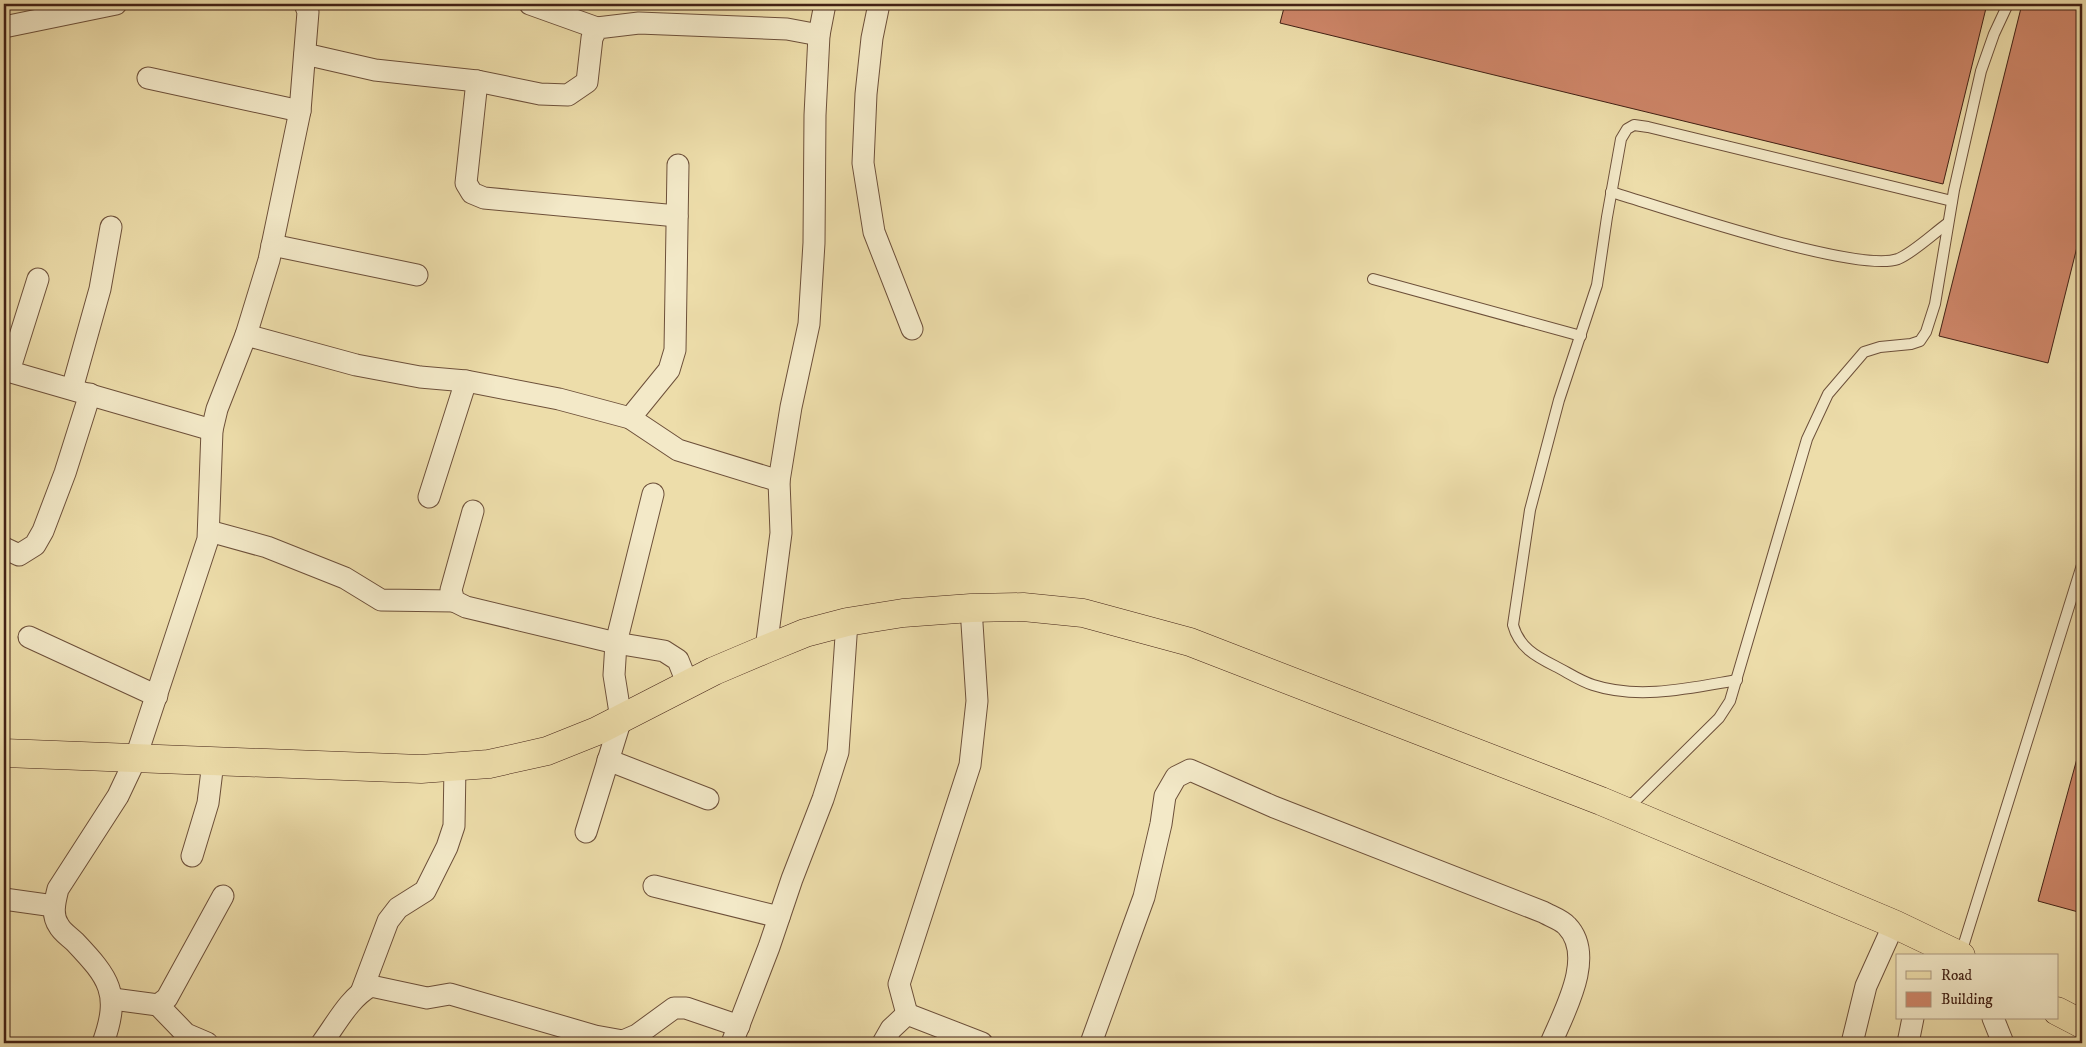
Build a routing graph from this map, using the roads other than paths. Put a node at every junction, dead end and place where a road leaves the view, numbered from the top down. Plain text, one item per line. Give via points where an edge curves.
1 (116, 4) edge
2 (305, 4) edge
3 (530, 4) edge
4 (825, 4) edge
5 (879, 4) edge
6 (2008, 4) edge
7 (4, 27) edge
8 (597, 28) junction
9 (819, 35) junction
10 (305, 54) junction
11 (148, 78) dead end
12 (477, 81) junction
13 (300, 111) junction
14 (678, 165) dead end
15 (1612, 192) junction
16 (1952, 201) junction
17 (677, 216) junction
18 (1948, 223) junction
19 (111, 228) dead end
20 (272, 245) junction
21 (417, 275) dead end
22 (1373, 279) dead end
23 (38, 280) dead end
24 (912, 329) dead end
25 (246, 335) junction
26 (1581, 336) junction
27 (6, 370) edge
28 (466, 381) junction
29 (81, 392) junction
30 (630, 418) junction
31 (212, 430) junction
32 (778, 481) junction
33 (653, 494) dead end
34 (429, 497) dead end
35 (473, 511) dead end
36 (209, 531) junction
37 (4, 548) edge
38 (2082, 566) edge
39 (454, 601) junction
40 (971, 608) junction
41 (847, 622) junction
42 (29, 637) dead end
43 (616, 643) junction
44 (766, 649) junction
45 (1737, 680) junction
46 (688, 685) junction
47 (157, 696) junction
48 (620, 719) junction
49 (4, 753) edge
50 (135, 760) junction
51 (608, 760) junction
52 (213, 762) junction
53 (455, 766) junction
54 (708, 799) dead end
55 (1625, 811) junction
56 (586, 832) dead end
57 (192, 856) dead end
58 (654, 886) dead end
59 (223, 896) dead end
60 (4, 899) edge
61 (54, 906) junction
62 (779, 917) junction
63 (1894, 924) junction
64 (1927, 948) edge
65 (1955, 954) edge
66 (1960, 954) edge
67 (362, 990) junction
68 (113, 999) junction
69 (158, 1005) junction
70 (2058, 1012) edge
71 (906, 1014) junction
72 (1913, 1020) edge
73 (1994, 1020) edge
74 (2082, 1024) edge
75 (736, 1035) edge
76 (104, 1043) edge
77 (207, 1043) edge
78 (322, 1043) edge
79 (883, 1043) edge
80 (982, 1043) edge
81 (1091, 1043) edge
82 (1551, 1043) edge
83 (1852, 1043) edge
84 (1908, 1043) edge
85 (2003, 1043) edge

1 - 7 street
2 - 10 street via 308,12
3 - 8 street
4 - 9 street
5 - 24 street via 869,66 863,163 874,232
6 - 16 lane via 1981,71
8 - 9 street via 639,23 787,29
8 - 12 street via 592,38 587,82 568,96 540,94
9 - 32 street via 809,324
10 - 12 street via 375,70
10 - 13 street
11 - 13 street
12 - 17 street via 466,183 472,193 484,198
13 - 20 street
14 - 17 street
15 - 16 lane via 1621,139 1634,125
15 - 18 lane via 1796,247 1870,261 1899,258
15 - 26 lane via 1598,285
16 - 18 lane
17 - 30 street via 675,350 665,377
18 - 45 lane via 1935,304 1923,337 1911,344 1864,352 1828,394 1815,421
19 - 29 street
20 - 21 street
20 - 25 street
22 - 26 lane
23 - 27 street
25 - 28 street via 356,365 420,378
25 - 31 street
26 - 45 lane via 1558,400 1530,510 1513,625 1517,638 1539,658 1592,685 1627,692 1677,690
27 - 29 street
28 - 30 street via 558,399
28 - 34 street
29 - 31 street
29 - 37 street via 65,473 35,545 19,554
30 - 32 street via 678,450
31 - 36 street
32 - 44 street via 781,533
33 - 43 street
35 - 39 street via 451,590
36 - 39 street via 276,550 345,578 382,600
36 - 47 street via 201,565
38 - 66 lane
39 - 43 street via 466,607
40 - 41 main road via 904,613
40 - 55 main road via 1023,607 1083,613 1190,642
40 - 71 street via 977,701 970,765 898,984
41 - 44 main road via 805,633
41 - 62 street via 838,752 824,799
42 - 47 street
43 - 46 street via 664,651 678,660
43 - 48 street via 614,675
44 - 46 main road
45 - 55 lane via 1719,718
46 - 48 main road
47 - 50 street
48 - 51 street
48 - 53 main road via 547,751 490,764
49 - 50 main road
50 - 52 main road
50 - 61 street via 118,796 58,889
51 - 54 street
51 - 56 street
52 - 53 main road via 421,769
52 - 57 street via 208,803
53 - 67 street via 454,826 447,847 425,890 398,908 388,921
55 - 63 main road
58 - 62 street
59 - 69 street via 167,998
60 - 61 street
61 - 68 street via 58,926 103,972
62 - 75 street
63 - 64 main road
63 - 83 street via 1866,986
64 - 65 main road
67 - 75 street via 371,986 384,987 427,998 450,994 595,1036 623,1041 637,1035 674,1008 686,1008
67 - 78 street
68 - 69 street
68 - 76 street via 111,1023
69 - 77 street via 186,1034
70 - 74 main road
71 - 79 street
71 - 80 street
72 - 84 street
73 - 85 street
81 - 82 street via 1144,897 1164,796 1176,777 1190,770 1274,807 1543,912 1567,925 1578,945 1576,983

